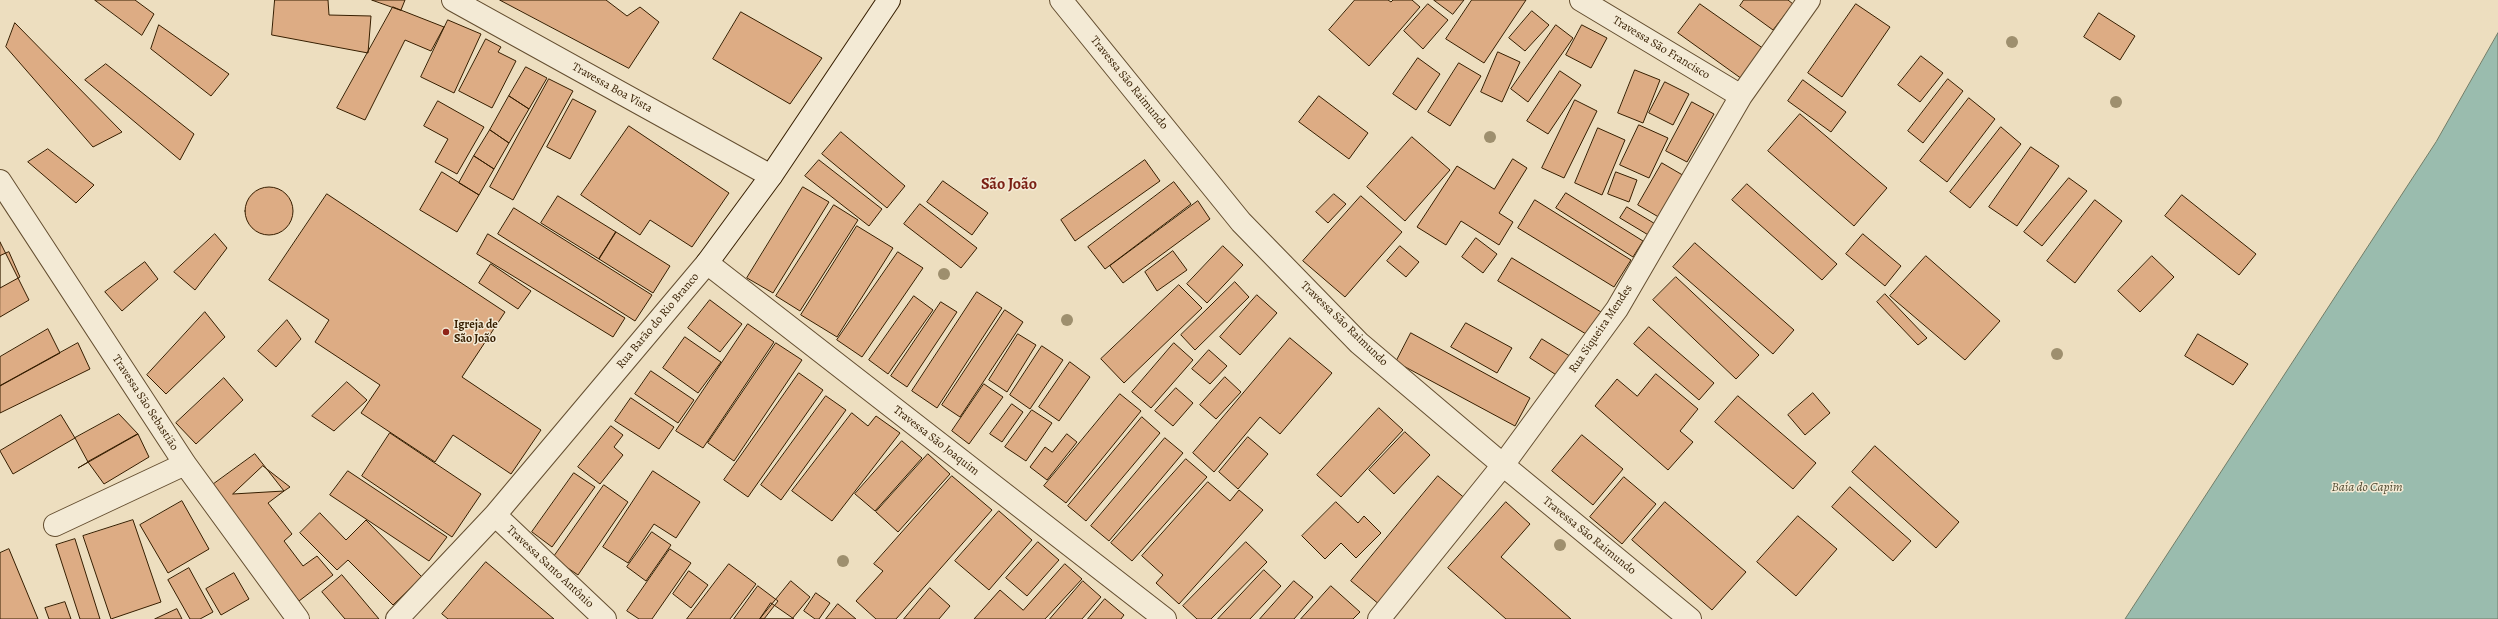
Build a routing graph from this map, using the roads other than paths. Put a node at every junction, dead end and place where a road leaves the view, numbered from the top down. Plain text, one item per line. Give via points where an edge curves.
1 (453, 0) edge
2 (889, 0) edge
3 (1061, 0) edge
4 (1581, 0) edge
5 (1809, 0) edge
6 (1741, 96) junction
7 (771, 176) junction
8 (0, 181) edge
9 (707, 263) junction
10 (185, 464) junction
11 (1503, 465) junction
12 (495, 515) junction
13 (56, 526) dead end
14 (298, 619) edge
15 (397, 619) edge
16 (605, 619) edge
17 (1165, 619) edge
18 (1379, 619) edge
19 (1690, 619) edge

1 - 7 street, Travessa Boa Vista
2 - 7 street, Rua Barão do Rio Branco
3 - 11 street, Travessa São Raimundo via 1240,222 1359,343
4 - 6 street, Travessa São Francisco
5 - 6 street, Rua Siqueira Mendes
6 - 11 street, Rua Siqueira Mendes via 1617,309
7 - 9 street, Rua Barão do Rio Branco
8 - 10 street, Travessa São Sebastião
9 - 12 street, Rua Barão do Rio Branco
9 - 17 street, Travessa São Joaquim
10 - 13 street
10 - 14 street, Travessa São Sebastião
11 - 18 street, Rua Siqueira Mendes
11 - 19 street, Travessa São Raimundo
12 - 15 street, Rua Barão do Rio Branco
12 - 16 street, Travessa Santo Antônio

